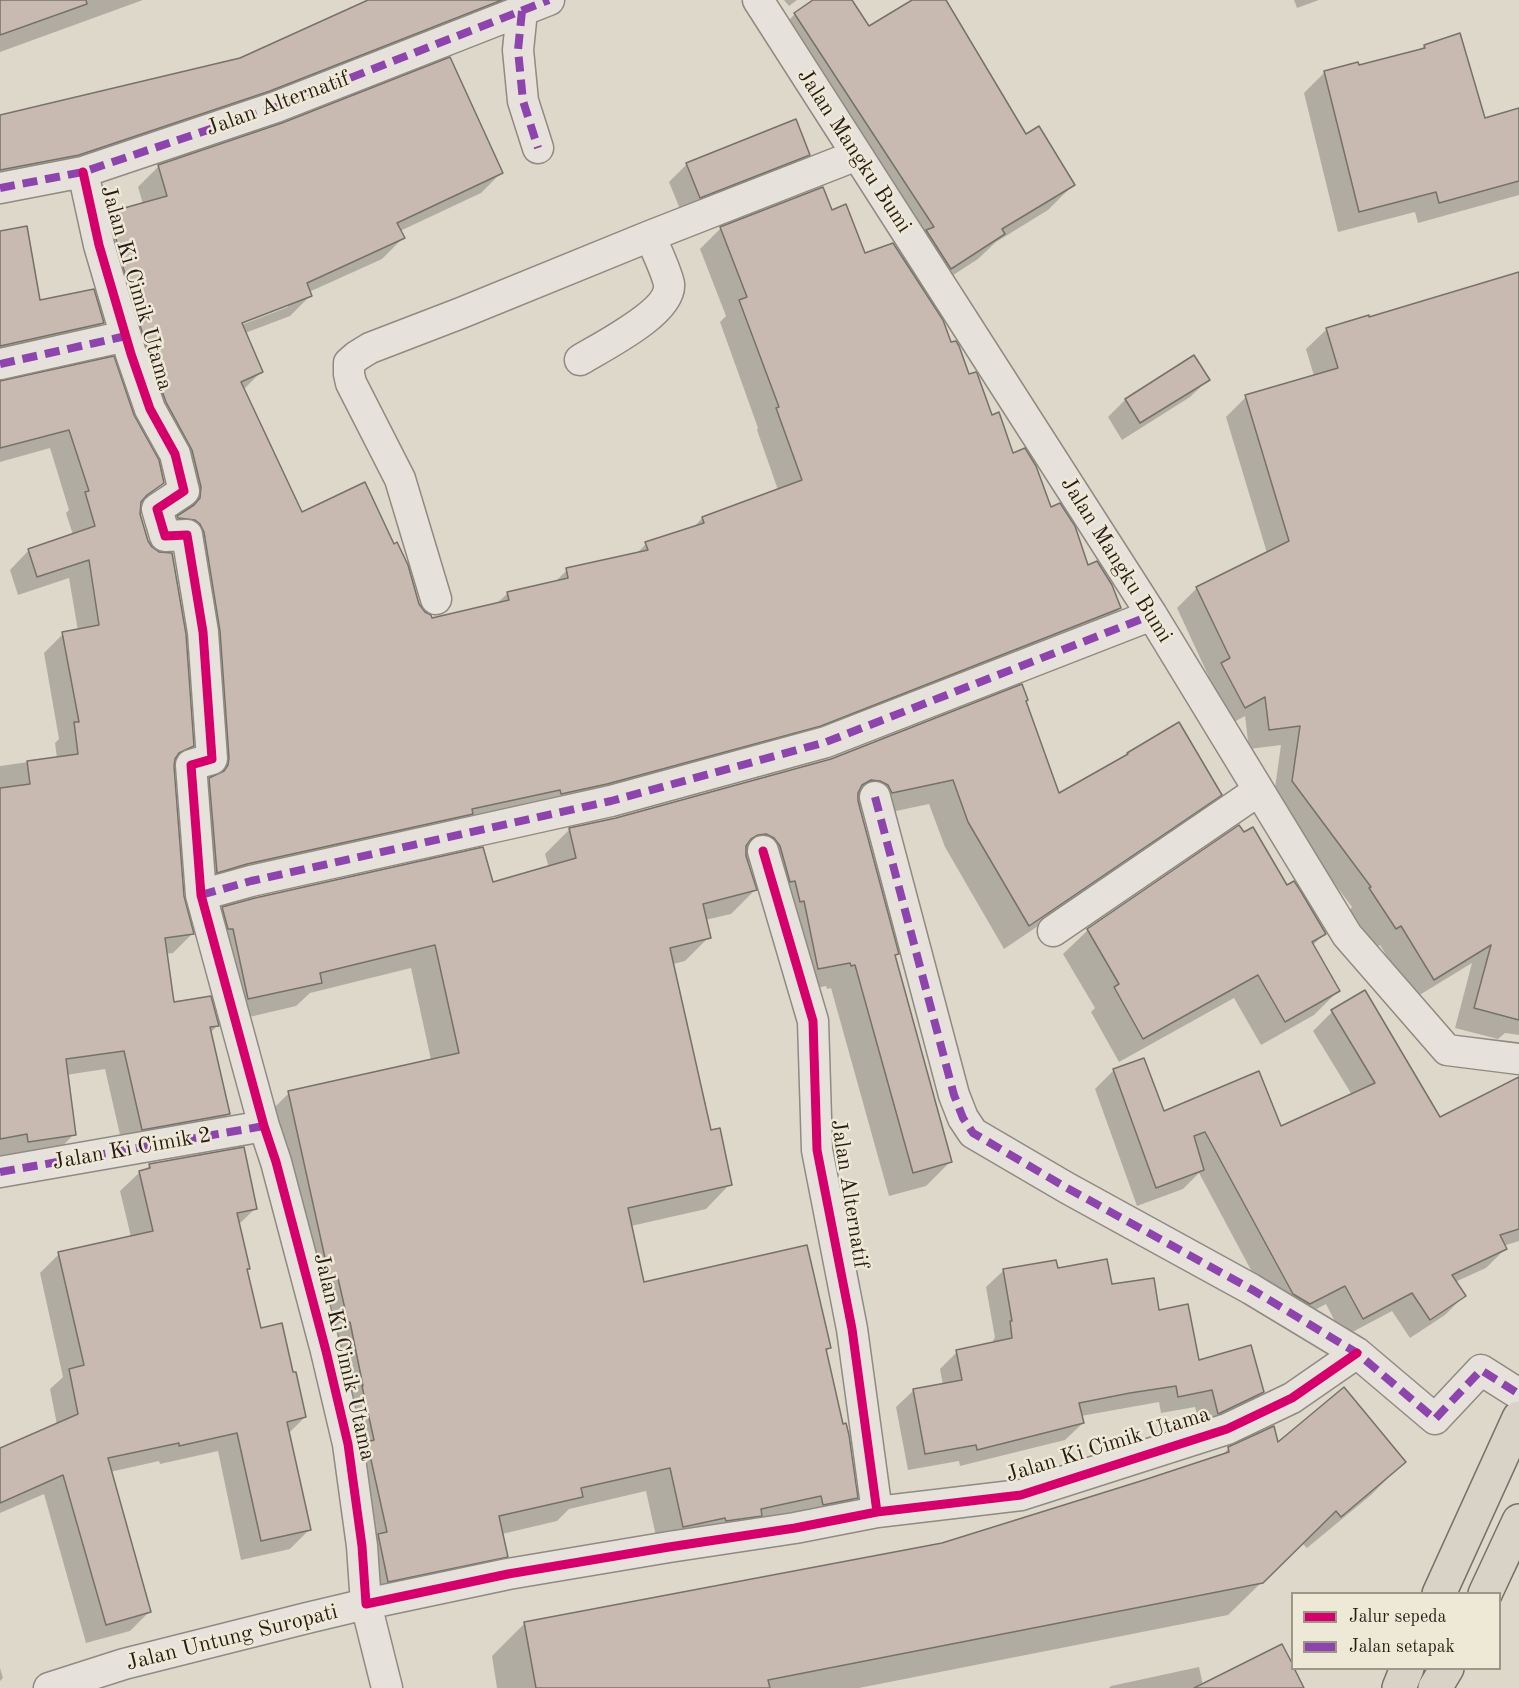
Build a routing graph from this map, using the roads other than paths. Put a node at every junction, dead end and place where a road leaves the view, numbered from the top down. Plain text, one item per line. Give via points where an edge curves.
1 (549, 0) edge
2 (758, 0) edge
3 (522, 11) junction
4 (538, 148) dead end
5 (857, 155) junction
6 (83, 172) junction
7 (0, 188) edge
8 (650, 236) junction
9 (126, 336) junction
10 (580, 360) dead end
11 (0, 364) edge
12 (436, 599) dead end
13 (1152, 615) junction
14 (1258, 791) junction
15 (875, 796) dead end
16 (763, 851) dead end
17 (201, 895) junction
18 (1053, 931) dead end
19 (1519, 1059) edge
20 (264, 1126) junction
21 (0, 1172) edge
22 (1358, 1353) junction
23 (1519, 1394) edge
24 (1519, 1418) edge
25 (877, 1512) junction
26 (1519, 1521) edge
27 (1439, 1592) edge
28 (1485, 1592) edge
29 (366, 1604) junction
30 (1406, 1670) edge
31 (1446, 1670) edge
32 (50, 1688) edge
33 (387, 1688) edge
34 (1399, 1688) edge
35 (1436, 1688) edge

1 - 3 street, Jalan Alternatif
2 - 5 street, Jalan Mangku Bumi
3 - 4 street via 518,50 523,101
3 - 6 street, Jalan Alternatif via 276,107
5 - 8 street
5 - 13 street, Jalan Mangku Bumi
6 - 7 street, Jalan Alternatif
6 - 9 street, Jalan Ki Cimik Utama via 99,245
8 - 10 street via 669,283 666,298 644,320
8 - 12 street via 370,348 349,363 351,383 400,479
9 - 11 street
9 - 17 street, Jalan Ki Cimik Utama via 150,409 175,454 184,491 157,509 165,536 187,536 204,632 212,759 191,765
13 - 14 street, Jalan Mangku Bumi
13 - 17 street via 826,742 611,801
14 - 18 street
14 - 19 street, Jalan Mangku Bumi via 1347,935 1447,1050
15 - 22 street via 954,1095 973,1133
16 - 25 street, Jalan Alternatif via 813,1021 817,1150 852,1329
17 - 20 street, Jalan Ki Cimik Utama
20 - 21 street, Jalan Ki Cimik 2
20 - 29 street, Jalan Ki Cimik Utama via 348,1444
22 - 23 street via 1435,1419 1481,1370
22 - 25 street, Jalan Ki Cimik Utama via 1292,1398 1227,1429 1021,1495
24 - 27 main road
25 - 29 street, Jalan Ki Cimik Utama via 508,1574
26 - 28 main road
29 - 32 street, Jalan Untung Suropati via 124,1664
29 - 33 street, Jalan Untung Suropati
30 - 34 main road
31 - 35 main road

